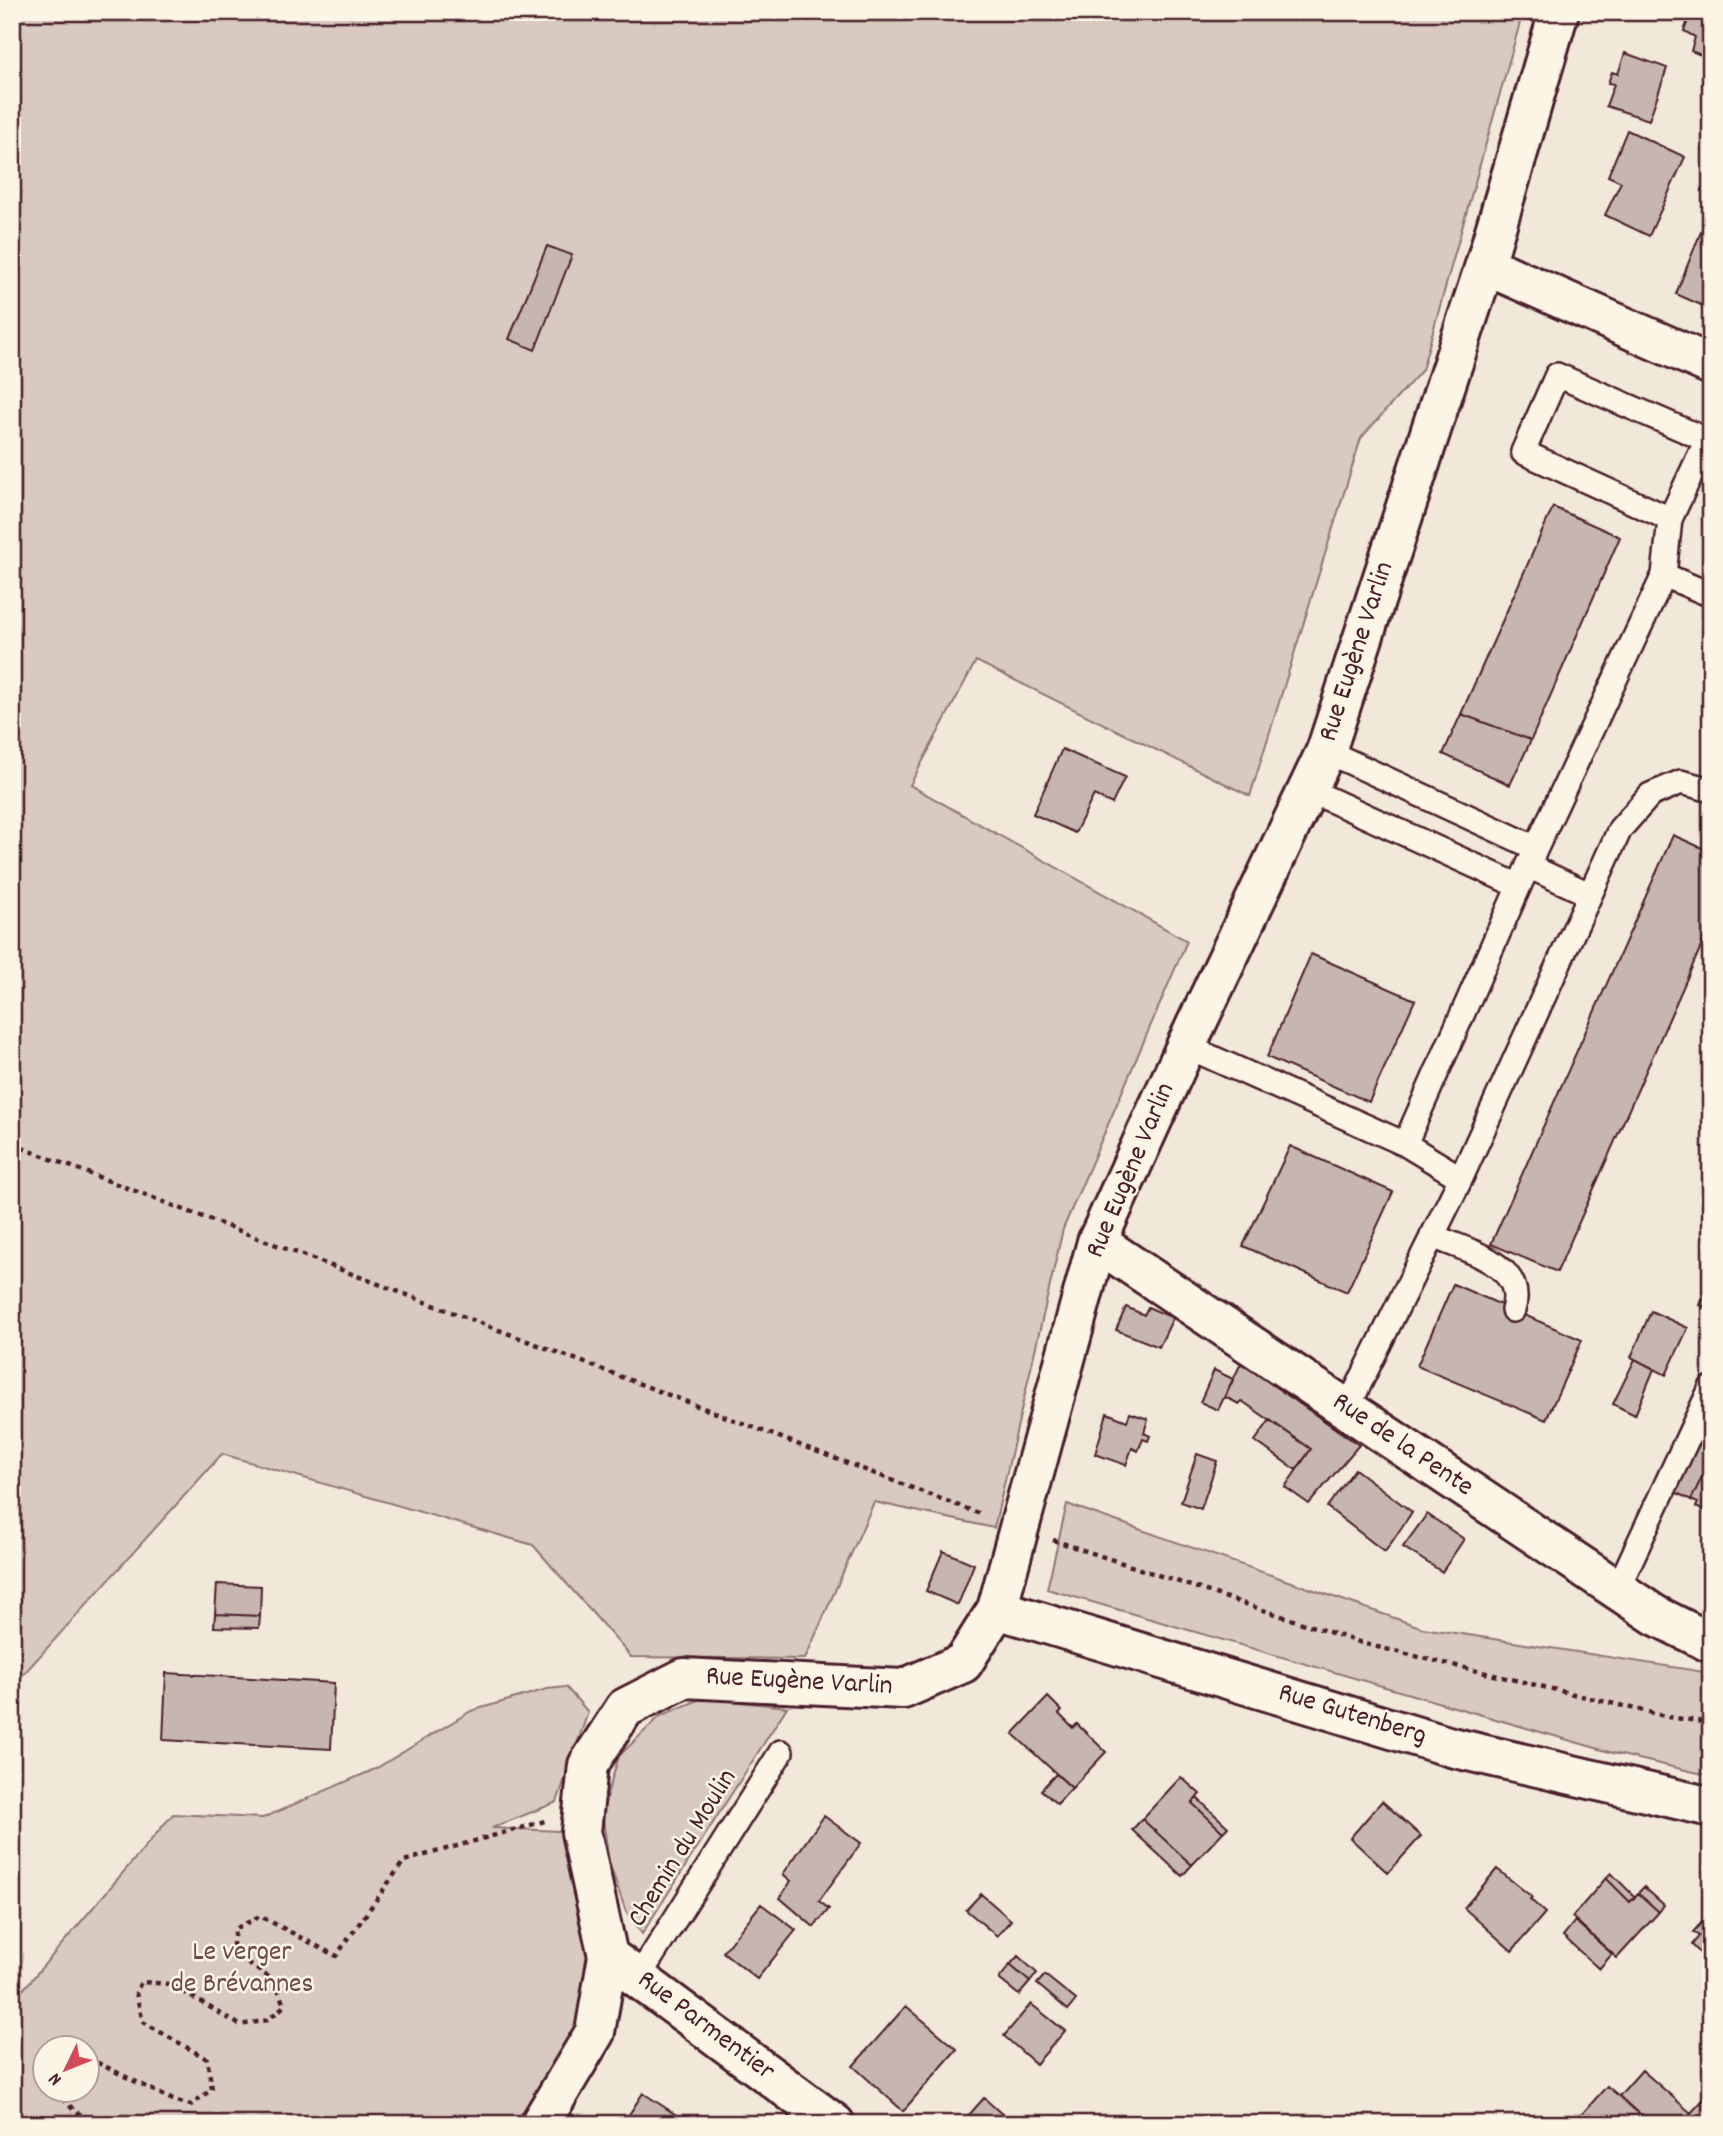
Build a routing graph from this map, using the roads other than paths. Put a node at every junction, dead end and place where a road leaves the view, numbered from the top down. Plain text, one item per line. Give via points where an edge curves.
1 (1559, 12) edge
2 (1485, 265) junction
3 (1711, 365) edge
4 (1670, 519) junction
5 (1664, 575) junction
6 (1711, 595) edge
7 (1326, 751) junction
8 (1309, 790) junction
9 (1711, 790) edge
10 (1528, 867) junction
11 (1589, 894) junction
12 (1186, 1046) junction
13 (1405, 1144) junction
14 (1461, 1178) junction
15 (1432, 1236) junction
16 (1097, 1242) junction
17 (1513, 1310) dead end
18 (1711, 1388) edge
19 (1347, 1409) junction
20 (1617, 1590) junction
21 (997, 1609) junction
22 (1711, 1643) edge
23 (781, 1752) dead end
24 (1711, 1807) edge
25 (623, 1967) junction
26 (540, 2124) edge
27 (835, 2124) edge

1 - 2 street, Rue Eugène Varlin
2 - 3 street
2 - 7 street, Rue Eugène Varlin
4 - 4 lane via 1707,440 1557,375 1523,452
4 - 5 lane
5 - 6 lane
5 - 10 lane
7 - 8 street, Rue Eugène Varlin
7 - 10 lane
8 - 10 lane
8 - 12 street, Rue Eugène Varlin
9 - 11 lane via 1681,782 1650,795 1620,829
10 - 11 lane
10 - 13 lane
11 - 14 lane
12 - 13 lane
12 - 16 street, Rue Eugène Varlin
13 - 14 lane
14 - 15 lane
15 - 17 lane via 1500,1265 1515,1286
15 - 19 lane
16 - 19 street, Rue de la Pente
16 - 21 street, Rue Eugène Varlin
18 - 20 lane
19 - 20 street, Rue de la Pente
20 - 22 street, Rue de la Pente
21 - 24 street, Rue Gutenberg via 1451,1747
21 - 25 street, Rue Eugène Varlin via 963,1663 903,1689 684,1678 625,1707 588,1765 581,1832
23 - 25 lane, Chemin du Moulin
25 - 26 street, Rue Eugène Varlin via 595,2032
25 - 27 street, Rue Parmentier

